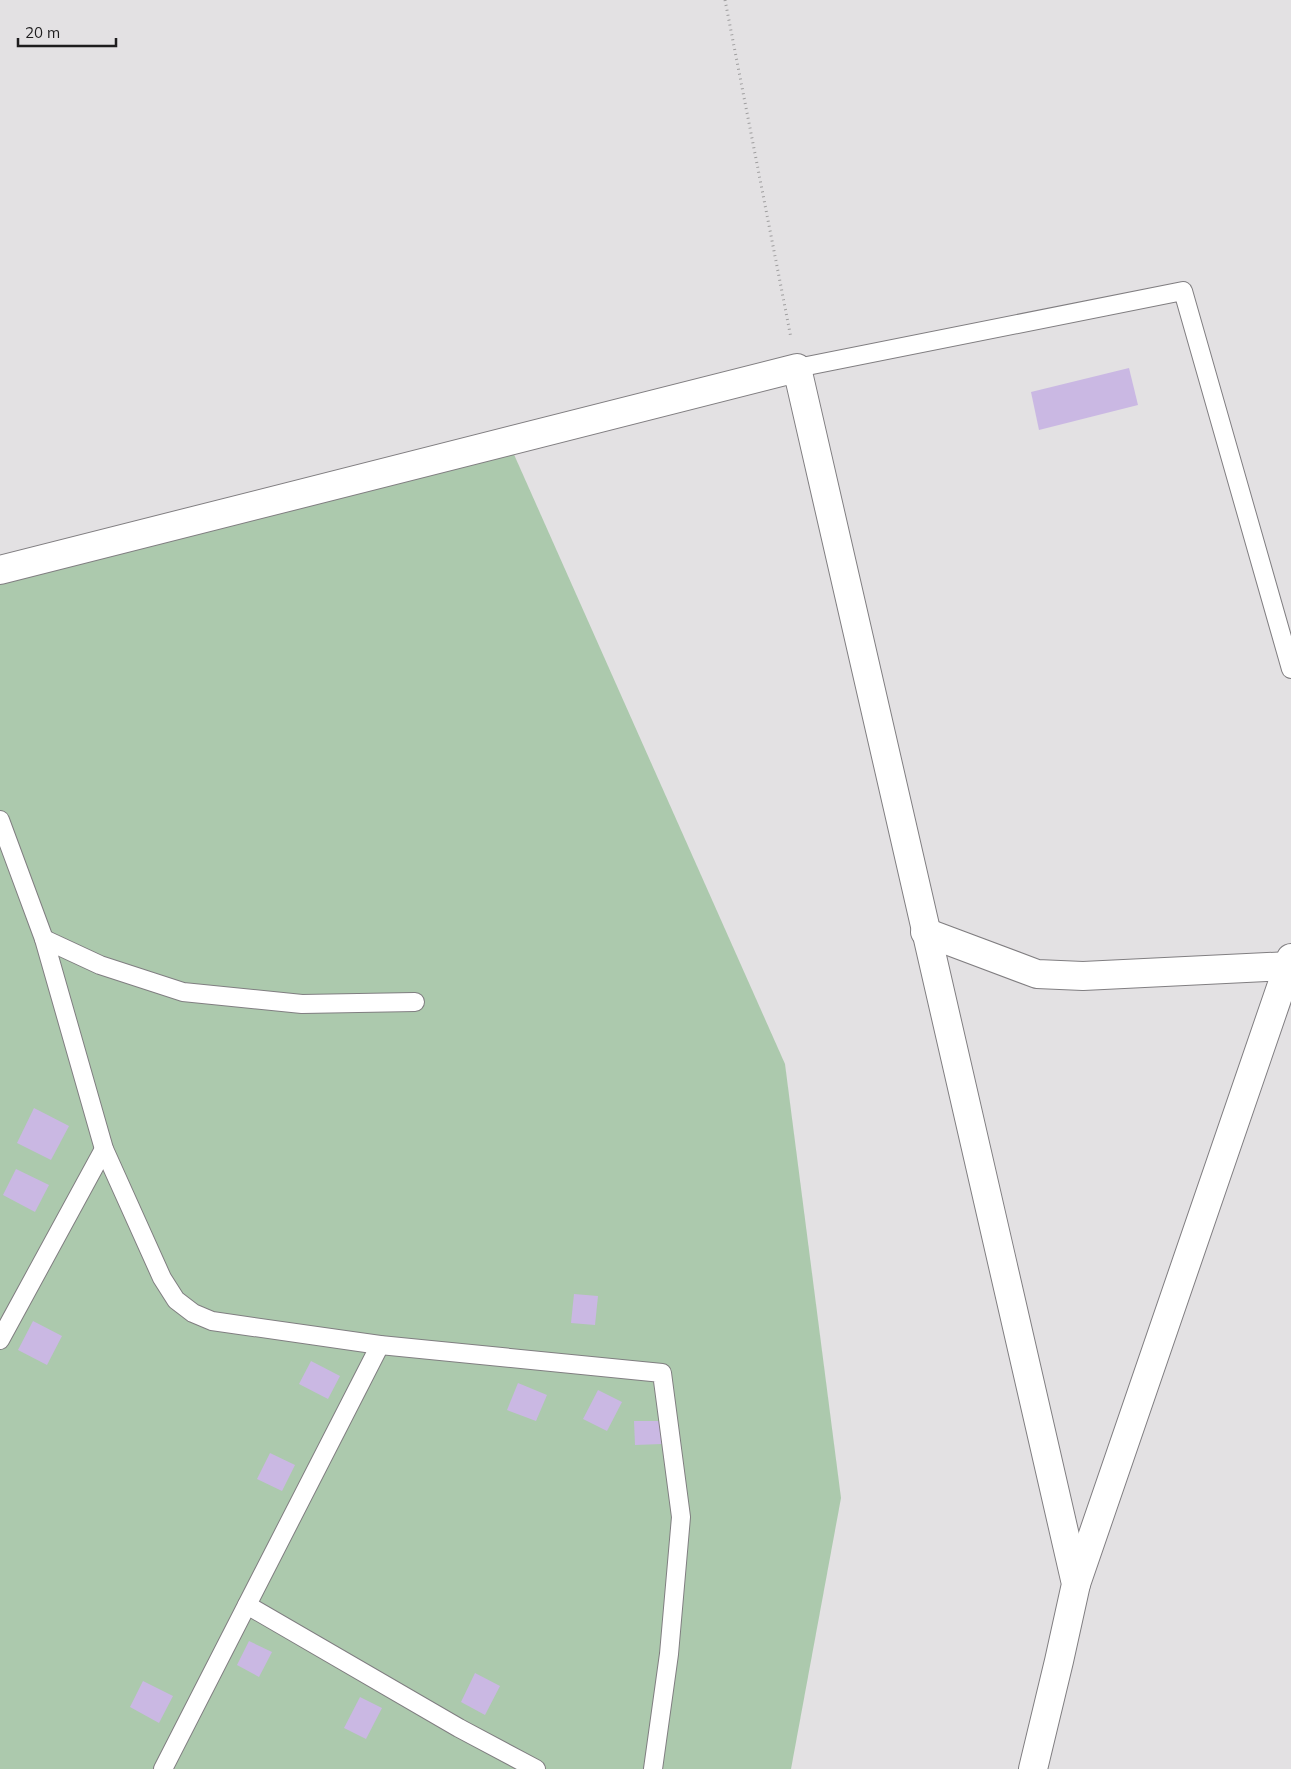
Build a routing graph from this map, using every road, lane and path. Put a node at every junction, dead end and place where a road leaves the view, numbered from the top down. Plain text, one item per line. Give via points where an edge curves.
1 (725, 0) edge
2 (797, 368) junction
3 (0, 570) edge
4 (1291, 669) edge
5 (0, 820) edge
6 (925, 932) junction
7 (44, 939) junction
8 (1290, 962) edge
9 (415, 1002) dead end
10 (104, 1149) junction
11 (0, 1340) edge
12 (380, 1345) junction
13 (1076, 1584) junction
14 (246, 1606) junction
15 (162, 1769) edge
16 (536, 1769) edge
17 (653, 1769) edge
18 (1033, 1769) edge

1 - 2 path
2 - 3 street
2 - 4 lane via 1183,291
2 - 6 street
5 - 7 lane
6 - 8 street via 1037,974 1083,976
6 - 13 street
7 - 9 lane via 100,965 183,992 302,1004
7 - 10 lane
8 - 13 street
10 - 11 lane
10 - 12 lane via 162,1278 176,1300 193,1313 212,1321
12 - 14 lane
12 - 17 lane via 662,1374 682,1517 669,1654
13 - 18 street
14 - 15 lane
14 - 16 lane

